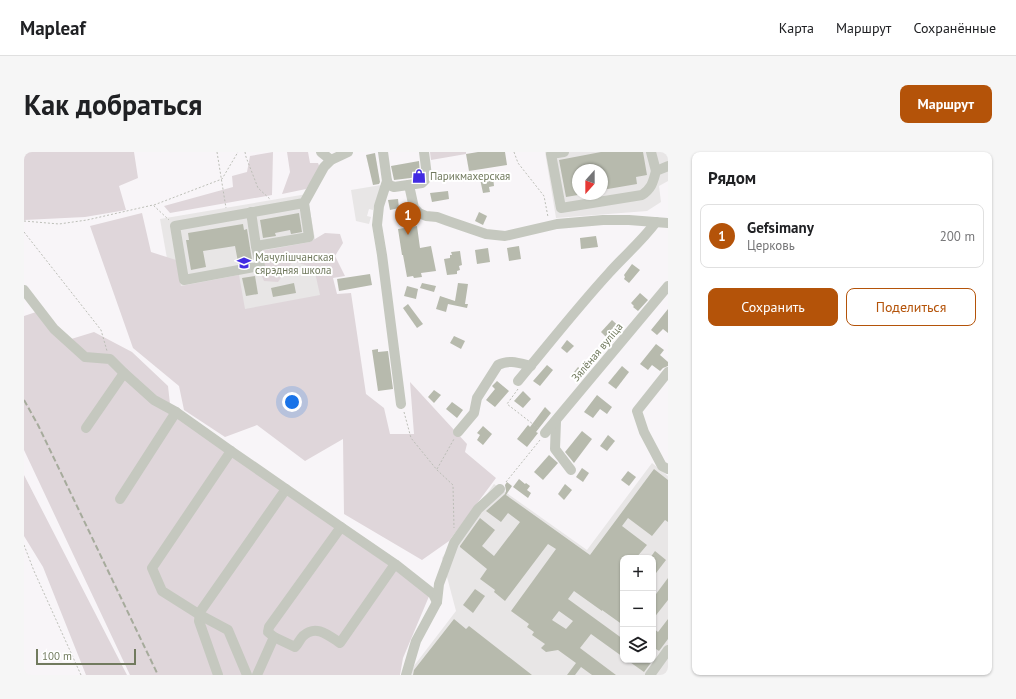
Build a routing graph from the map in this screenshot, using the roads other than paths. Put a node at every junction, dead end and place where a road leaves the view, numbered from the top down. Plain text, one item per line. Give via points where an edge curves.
1 (321, 152) edge
2 (348, 152) edge
3 (385, 152) edge
4 (424, 152) edge
5 (564, 152) edge
6 (651, 152) edge
7 (331, 160) junction
8 (668, 166) edge
9 (656, 172) junction
10 (387, 181) junction
11 (409, 185) junction
12 (306, 199) junction
13 (251, 212) junction
14 (656, 222) junction
15 (668, 223) edge
16 (256, 246) junction
17 (668, 286) edge
18 (24, 290) edge
19 (531, 366) junction
20 (668, 372) edge
21 (124, 373) junction
22 (518, 381) road end
23 (401, 404) road end
24 (176, 412) junction
25 (556, 421) junction
26 (86, 428) dead end
27 (458, 432) road end
28 (545, 433) road end
29 (231, 451) junction
30 (668, 469) edge
31 (571, 470) dead end
32 (286, 489) junction
33 (500, 489) road end
34 (120, 499) dead end
35 (341, 527) junction
36 (395, 564) junction
37 (437, 602) junction
38 (200, 615) junction
39 (274, 637) junction
40 (668, 650) edge
41 (218, 675) edge
42 (247, 675) edge
43 (257, 675) edge
44 (406, 675) edge
45 (650, 675) edge

1 - 7 street
2 - 7 street
3 - 10 street
4 - 11 street via 426,180
5 - 9 street via 551,154 562,208 642,195 652,184
6 - 9 street
7 - 12 street via 324,167
8 - 9 street
10 - 11 street via 394,187
10 - 23 street via 379,206 377,225
11 - 14 street via 414,208 419,213 486,234 505,236 557,224 603,220
12 - 13 street
12 - 16 street via 310,237
13 - 16 street
13 - 16 street via 175,226 184,280 260,266
14 - 15 street
14 - 19 street via 578,308
17 - 25 street, Зялёная вуліца
18 - 21 street via 54,329 85,357 110,359
19 - 22 street
19 - 27 street via 510,361 498,365 477,398 474,413
20 - 30 street via 637,411 644,432 662,466
21 - 24 street via 154,400
21 - 26 street
24 - 29 street
24 - 34 street
25 - 28 street, Зялёная вуліца
25 - 31 street via 555,449
29 - 32 street
29 - 38 street via 152,568 162,590
32 - 35 street
32 - 38 street
33 - 37 street via 478,509 454,543 439,584
35 - 36 street
35 - 39 street via 269,627 268,632
36 - 37 street via 434,594
36 - 39 street via 340,643 318,630 303,636 296,647
37 - 44 street via 416,640
38 - 41 street via 199,621
38 - 42 street via 228,630
39 - 43 street
40 - 45 street

